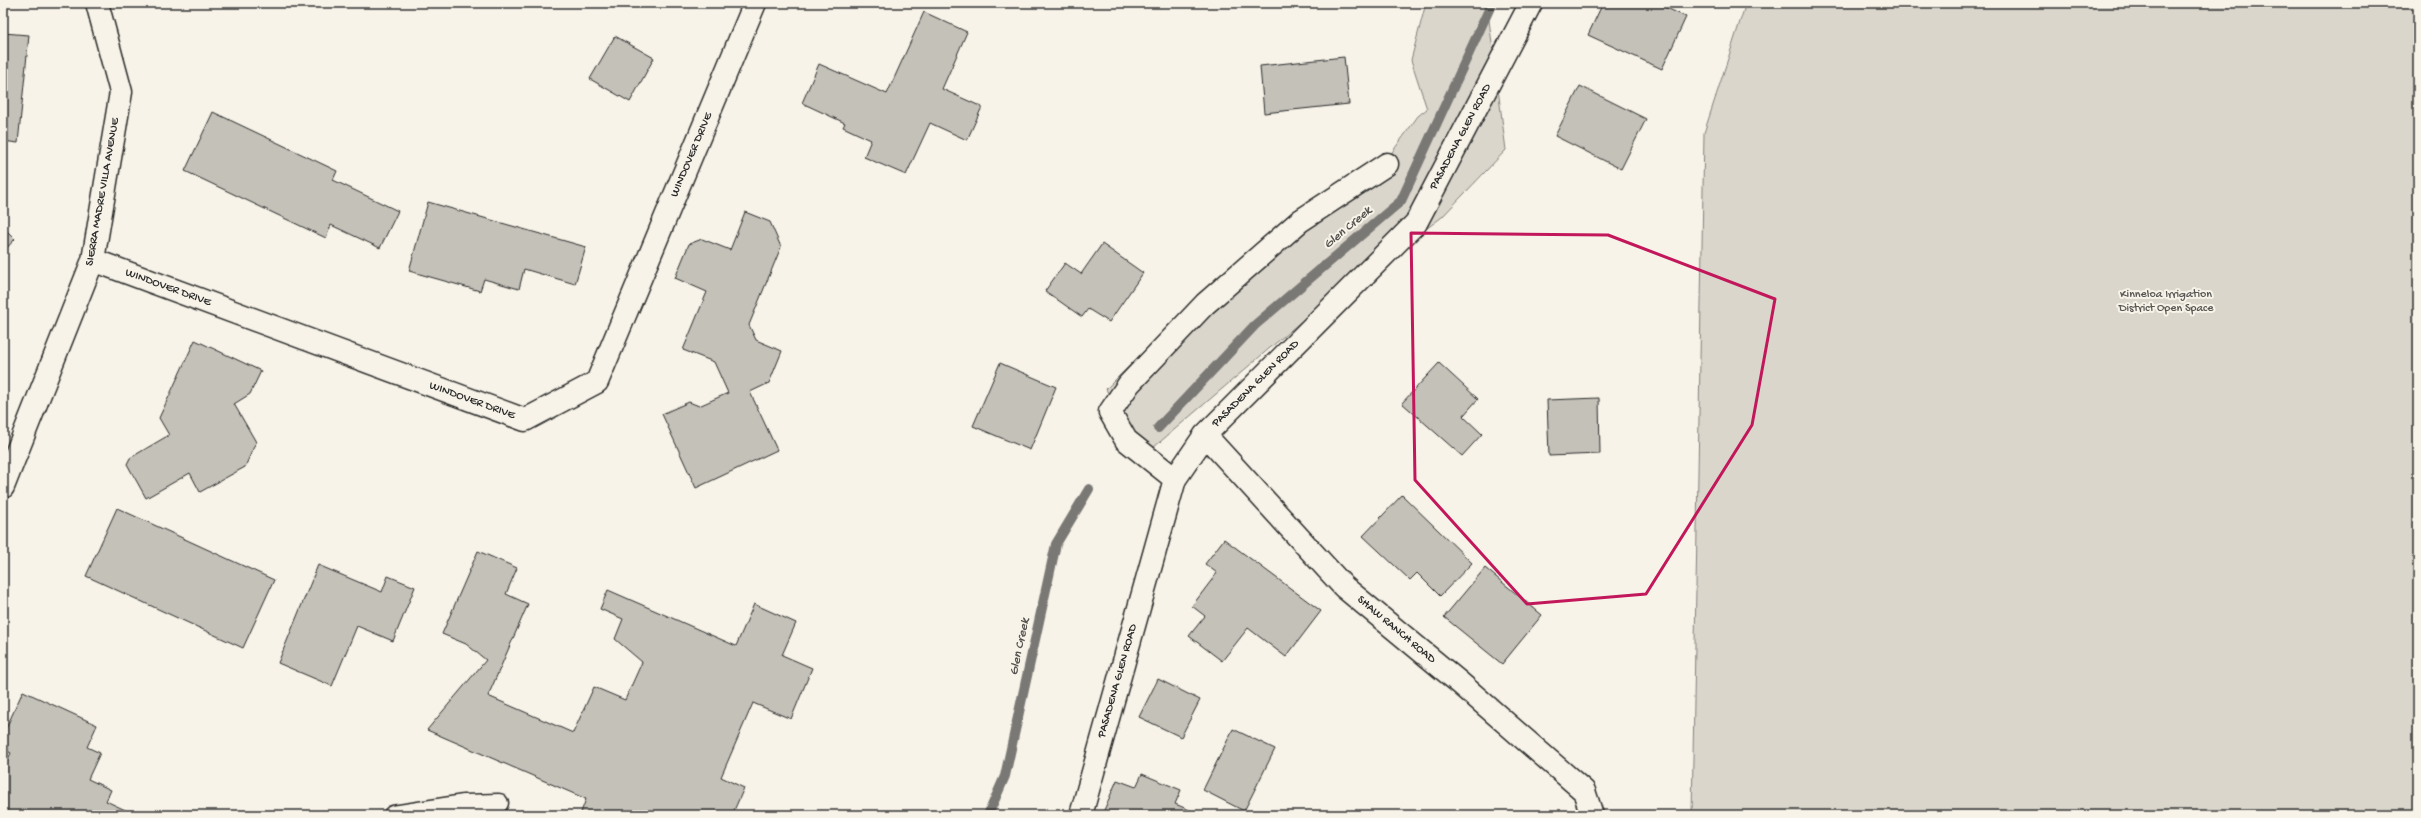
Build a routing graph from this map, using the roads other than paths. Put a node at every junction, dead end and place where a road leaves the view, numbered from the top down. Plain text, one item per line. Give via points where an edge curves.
1 (97, 3) edge
2 (755, 3) edge
3 (1531, 3) edge
4 (1387, 164) dead end
5 (93, 260) junction
6 (1205, 435) junction
7 (1175, 479) junction
8 (3, 487) edge
9 (499, 803) dead end
10 (393, 815) edge
11 (1081, 815) edge
12 (1592, 815) edge

1 - 5 street, SIERRA MADRE VILLA AVENUE via 121,92
2 - 5 street, WINDOVER DRIVE via 597,382 525,420
3 - 6 street, PASADENA GLEN ROAD via 1416,223
4 - 7 street via 1300,221 1205,304 1128,384 1110,412 1126,440
5 - 8 street, SIERRA MADRE VILLA AVENUE
6 - 7 street, PASADENA GLEN ROAD
6 - 12 street, SHAW RANCH ROAD via 1344,587 1584,791
7 - 11 street, PASADENA GLEN ROAD
9 - 10 lane via 464,804

